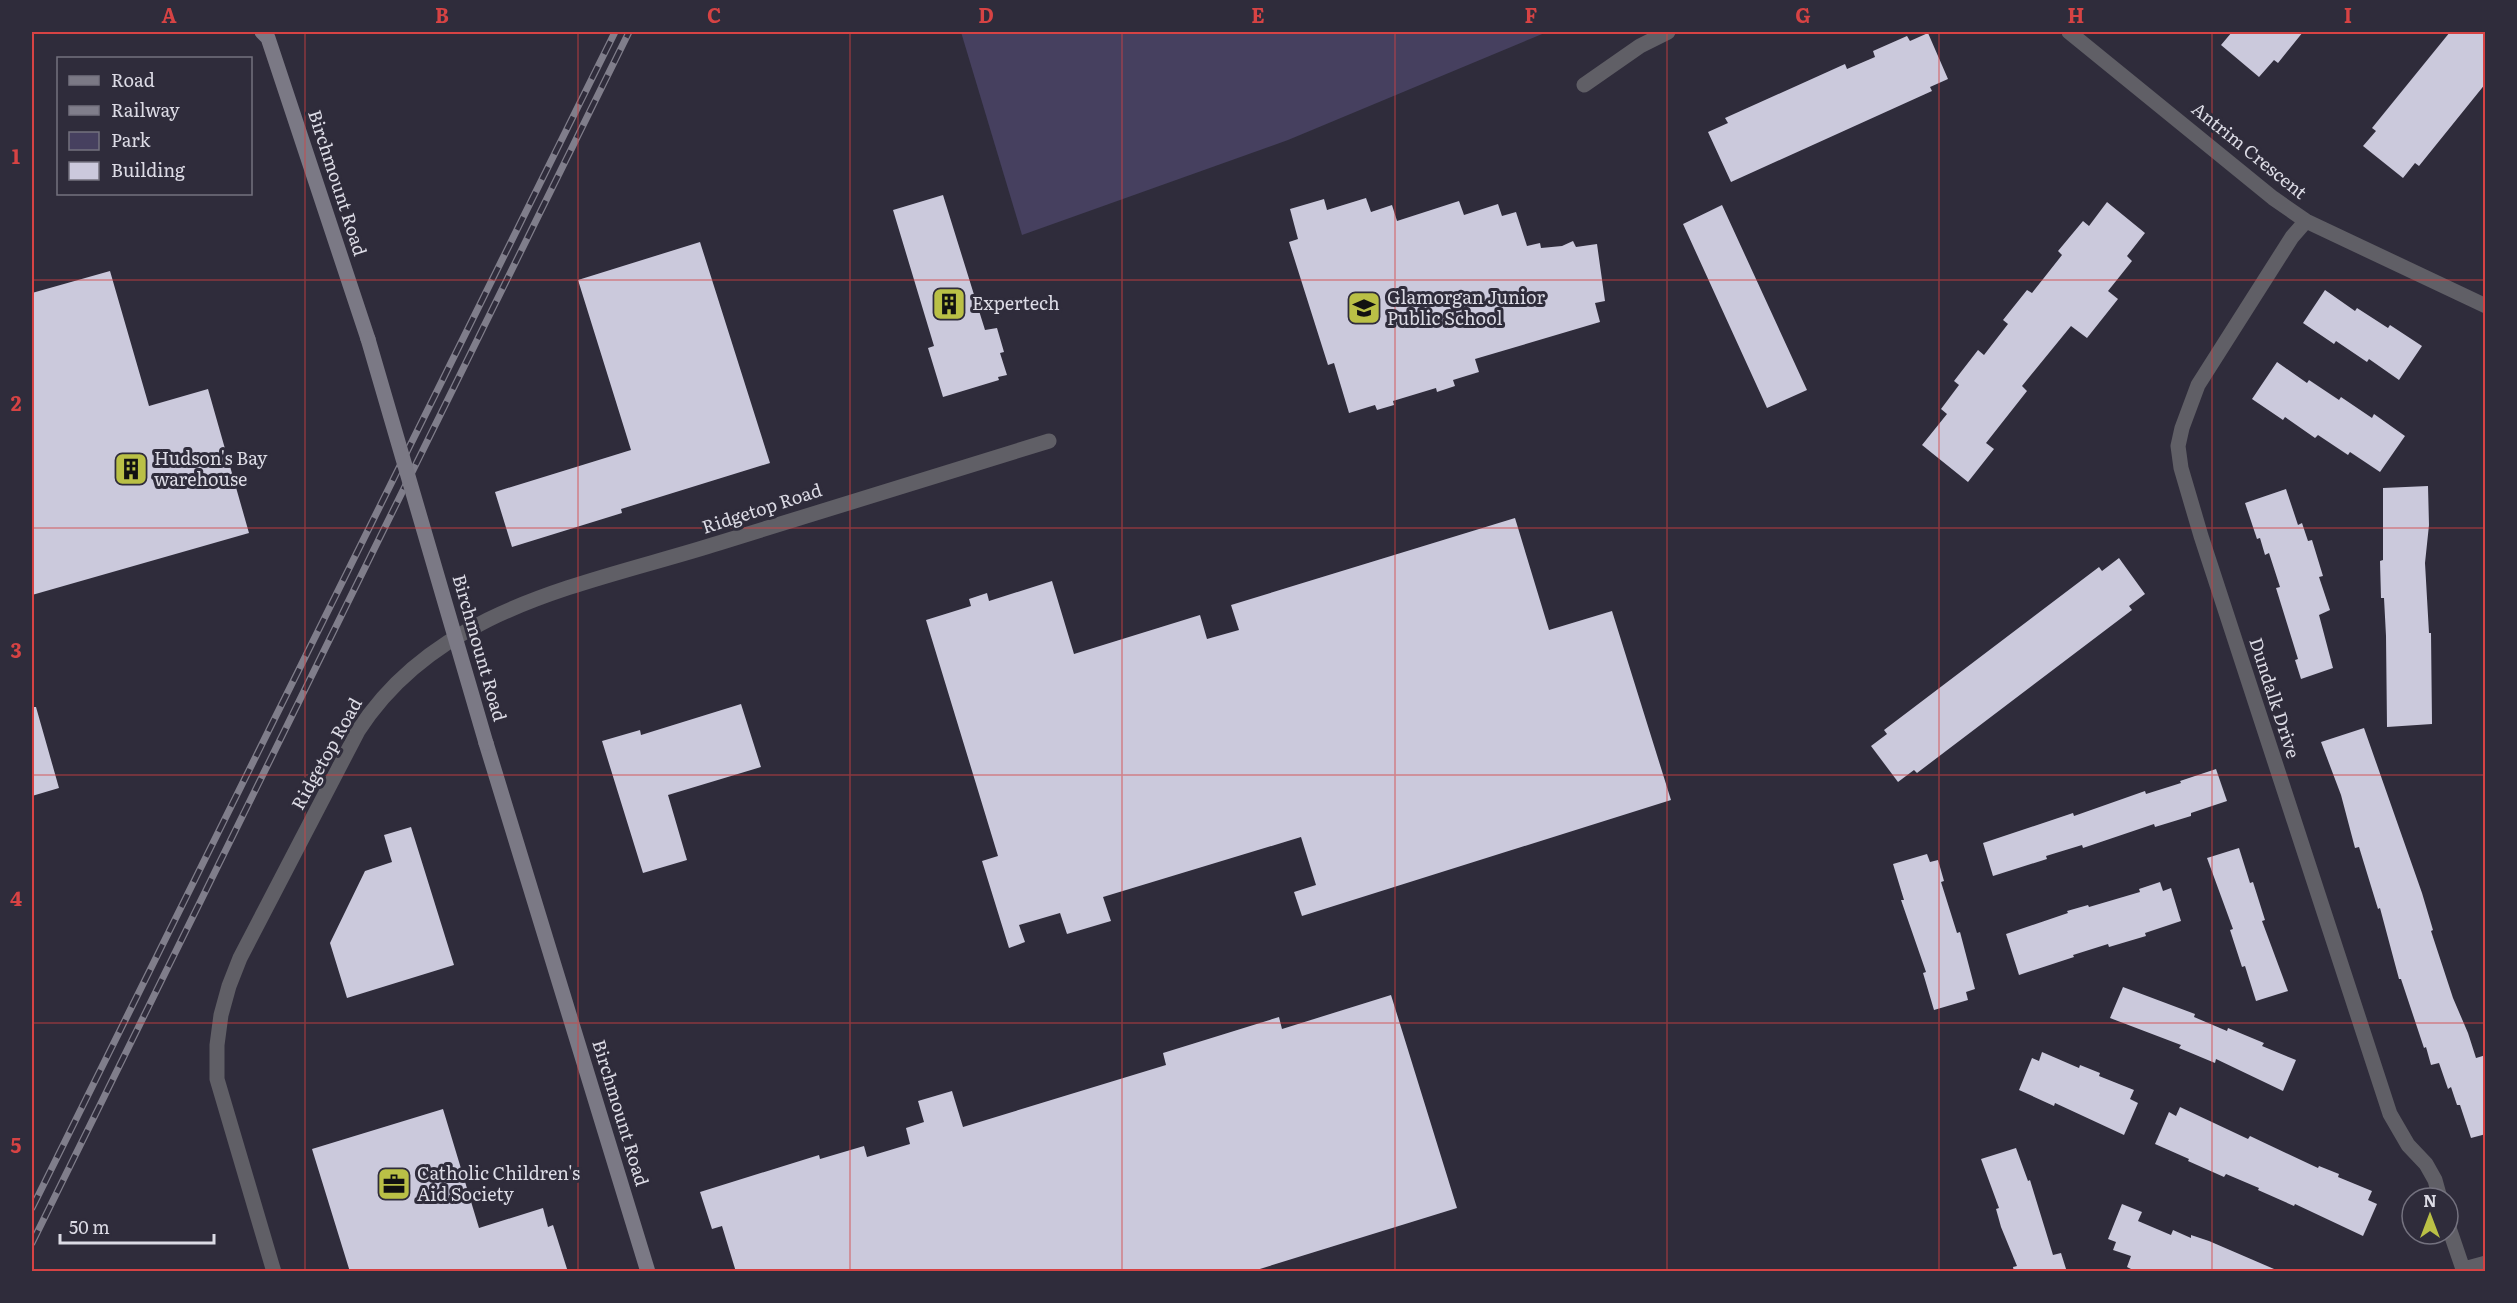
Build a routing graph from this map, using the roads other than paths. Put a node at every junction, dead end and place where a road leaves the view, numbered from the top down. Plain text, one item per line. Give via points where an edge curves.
1 (1668, 32) edge
2 (2069, 32) edge
3 (267, 34) edge
4 (1584, 85) dead end
5 (2306, 221) junction
6 (2486, 306) edge
7 (1049, 441) dead end
8 (2437, 1186) edge
9 (2455, 1246) edge
10 (2486, 1263) edge
11 (2464, 1270) edge
12 (274, 1272) edge
13 (648, 1272) edge

1 - 4 street via 1640,46
2 - 5 street, Antrim Crescent
3 - 13 main road, Birchmount Road, bridge via 368,339 486,743
5 - 6 street, Antrim Crescent
5 - 8 street, Dundalk Drive via 2198,385 2178,446 2181,468 2225,611 2390,1114 2408,1145 2426,1164
7 - 12 street, Ridgetop Road via 595,579 516,607 449,640 391,688 358,731 240,958 221,1015 217,1079
9 - 11 street
10 - 11 street

